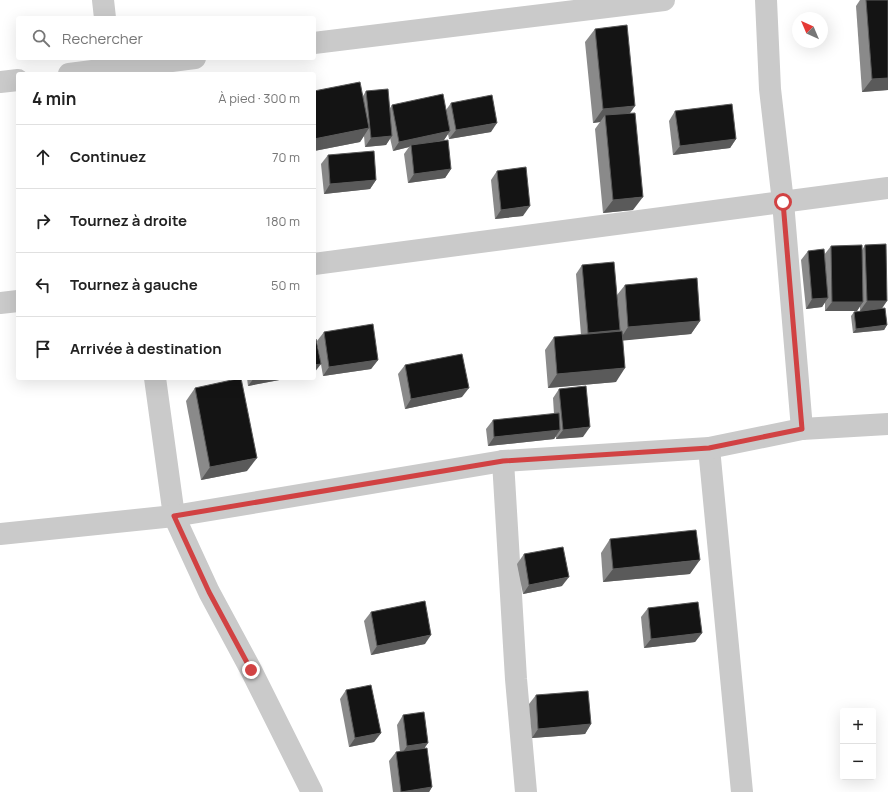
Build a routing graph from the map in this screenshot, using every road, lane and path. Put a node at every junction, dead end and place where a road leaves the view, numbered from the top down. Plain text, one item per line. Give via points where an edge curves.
1 (103, 0) edge
2 (664, 0) edge
3 (766, 0) edge
4 (105, 16) edge
5 (316, 42) edge
6 (176, 60) edge
7 (111, 67) edge
8 (81, 72) edge
9 (16, 80) edge
10 (0, 82) edge
11 (888, 188) edge
12 (783, 202) junction
13 (316, 264) edge
14 (16, 301) edge
15 (0, 303) edge
16 (155, 380) edge
17 (888, 424) edge
18 (802, 429) junction
19 (709, 448) junction
20 (503, 461) junction
21 (174, 516) junction
22 (0, 534) edge
23 (312, 792) edge
24 (526, 792) edge
25 (742, 792) edge

1 - 4 street
2 - 5 street
3 - 12 street via 770,89
6 - 7 street
7 - 8 street
9 - 10 street
11 - 12 street
12 - 13 street
12 - 18 street
14 - 15 street
16 - 21 street
17 - 18 street
18 - 19 street
19 - 20 street
19 - 25 street
20 - 21 street
20 - 24 street via 516,679
21 - 22 street
21 - 23 street via 209,592

